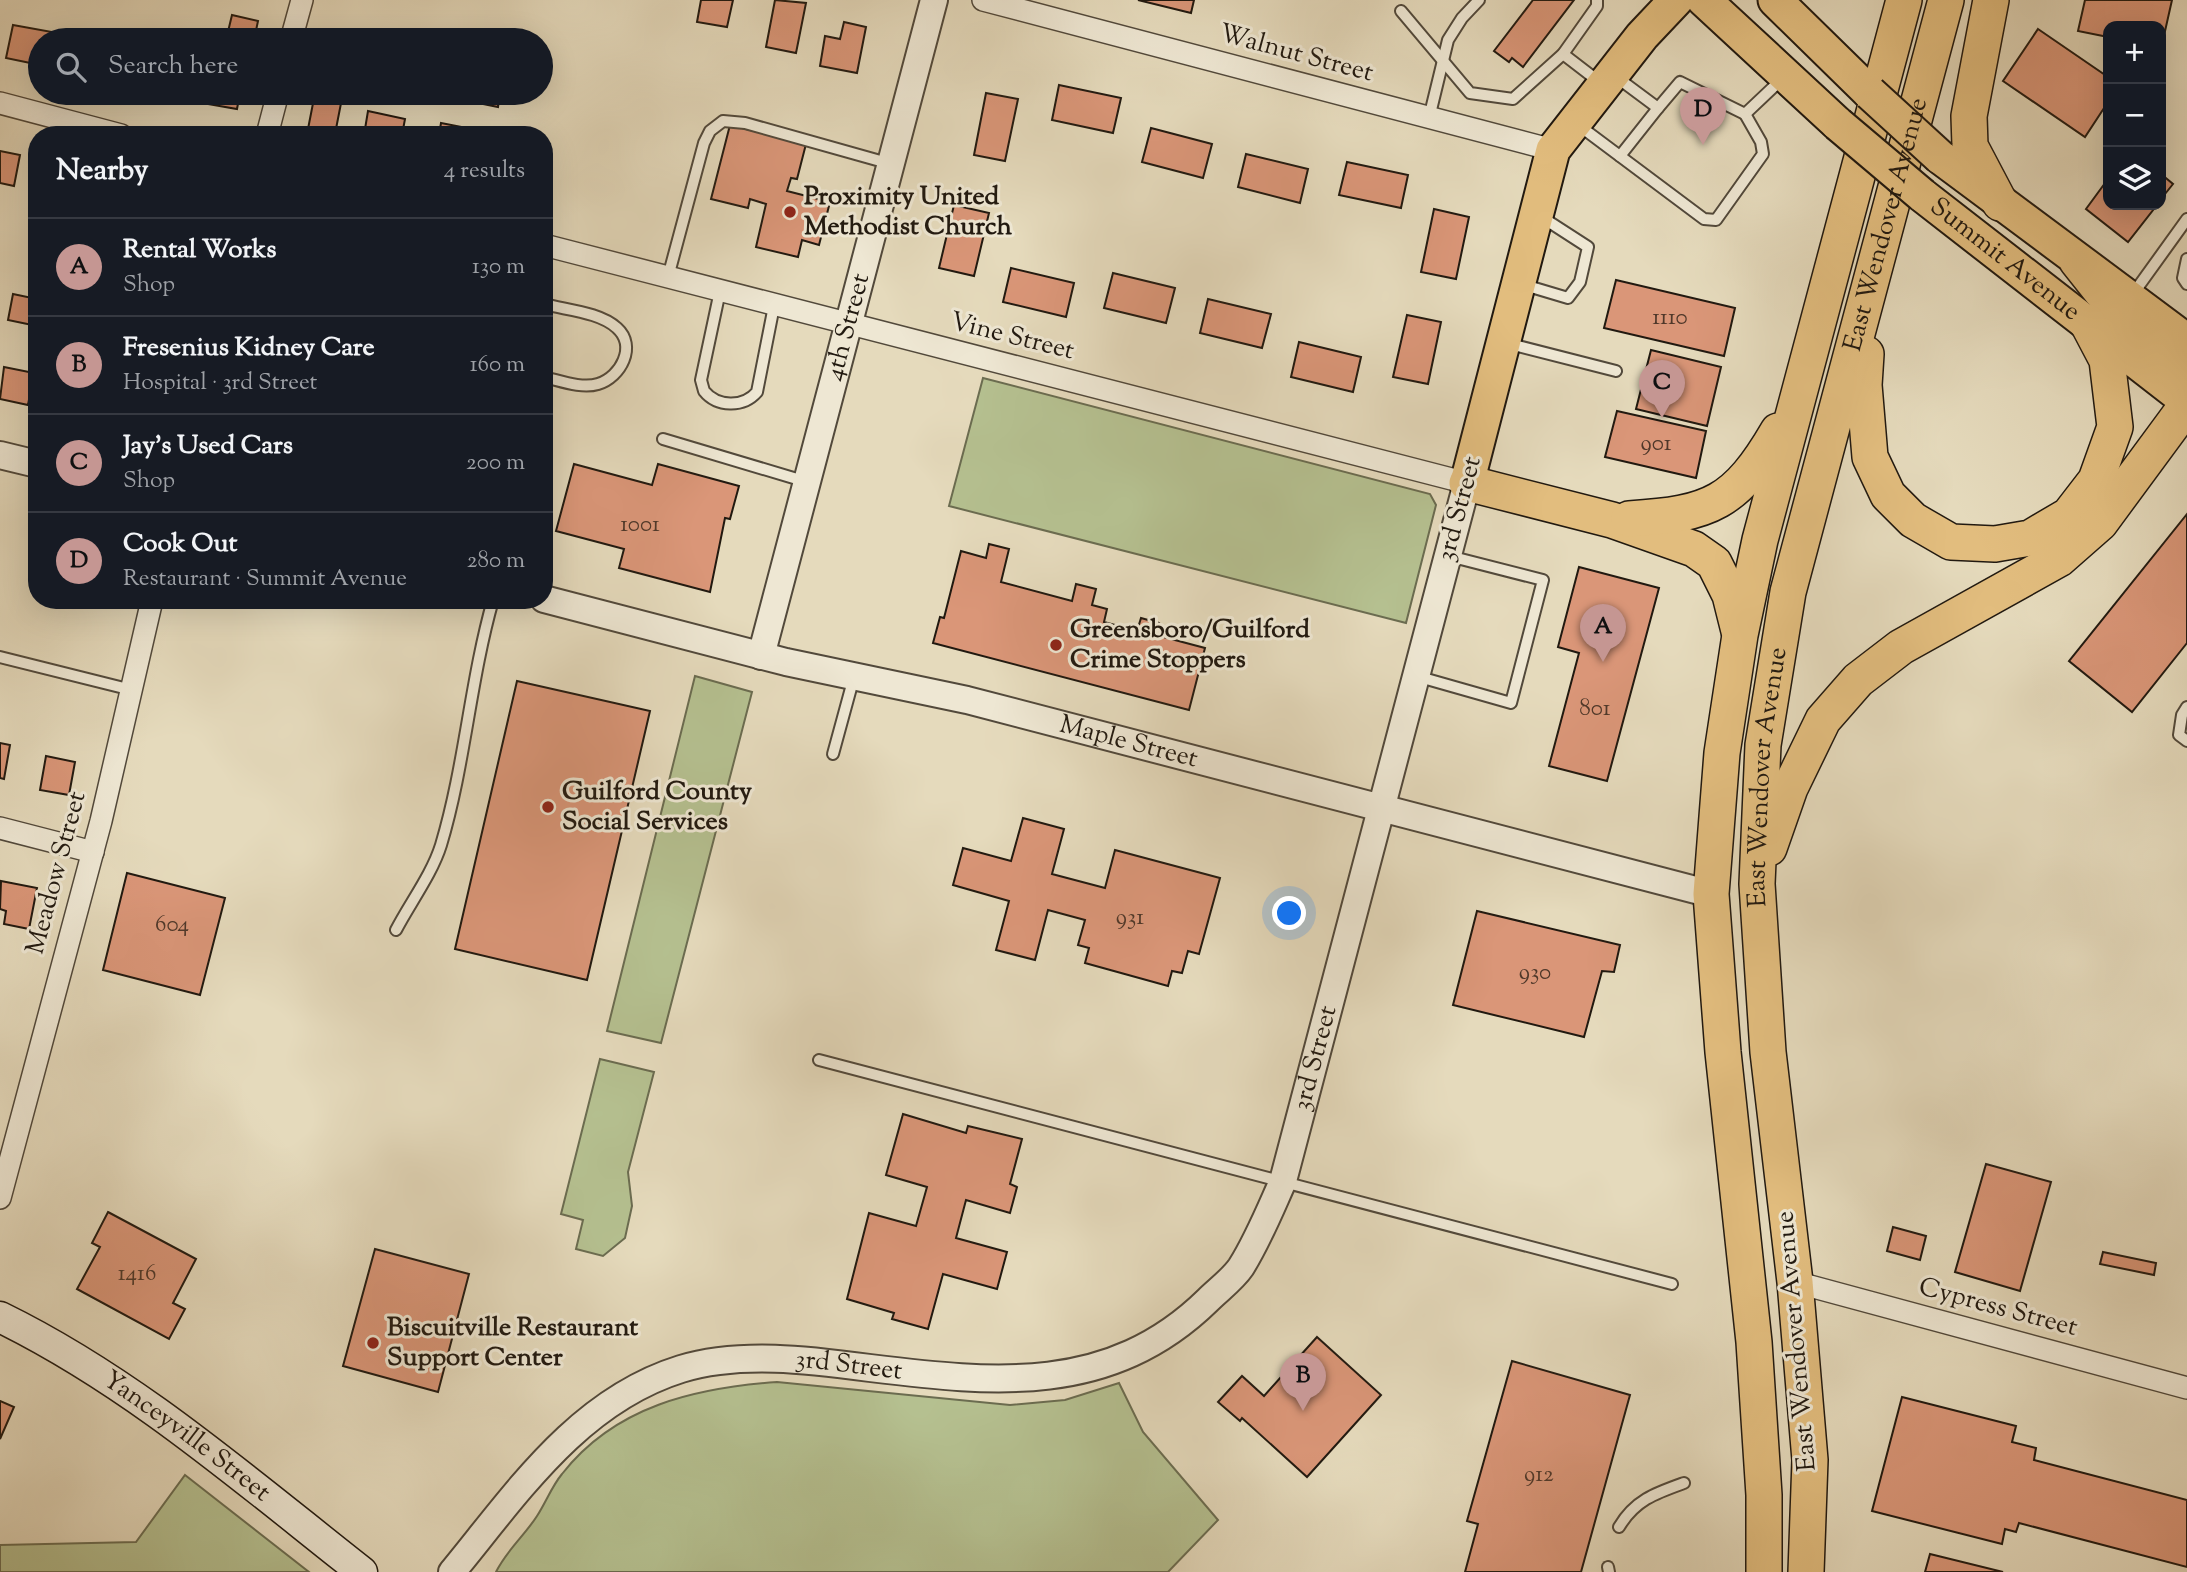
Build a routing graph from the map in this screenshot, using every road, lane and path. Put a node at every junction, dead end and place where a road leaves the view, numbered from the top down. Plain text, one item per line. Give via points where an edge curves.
1 (302, 0) edge
2 (934, 0) edge
3 (983, 0) edge
4 (1479, 0) edge
5 (1597, 0) edge
6 (1676, 0) edge
7 (1704, 0) edge
8 (1761, 0) edge
9 (1904, 0) edge
10 (1946, 0) edge
11 (1991, 0) edge
12 (1784, 9) edge
13 (1401, 11) dead end
14 (294, 28) edge
15 (1563, 54) junction
16 (1444, 63) junction
17 (1786, 75) junction
18 (1609, 80) junction
19 (0, 103) edge
20 (275, 105) edge
21 (1658, 108) junction
22 (1745, 114) junction
23 (1429, 118) junction
24 (1575, 122) junction
25 (87, 126) edge
26 (269, 126) edge
27 (1553, 150) junction
28 (1620, 156) junction
29 (891, 164) junction
30 (2000, 202) junction
31 (1536, 214) junction
32 (2187, 219) edge
33 (553, 247) edge
34 (2187, 259) edge
35 (2077, 261) junction
36 (668, 277) junction
37 (1518, 284) junction
38 (2187, 284) edge
39 (720, 291) junction
40 (1869, 292) junction
41 (2130, 299) junction
42 (774, 306) junction
43 (553, 307) edge
44 (2087, 322) junction
45 (850, 324) junction
46 (2187, 341) edge
47 (1503, 342) junction
48 (1616, 371) dead end
49 (553, 379) edge
50 (1799, 395) junction
51 (2187, 401) edge
52 (663, 439) dead end
53 (0, 455) edge
54 (28, 462) edge
55 (807, 482) junction
56 (1466, 483) junction
57 (1612, 520) junction
58 (1448, 556) junction
59 (553, 601) edge
60 (150, 609) edge
61 (490, 609) edge
62 (1740, 635) junction
63 (761, 656) junction
64 (0, 657) edge
65 (1416, 676) junction
66 (854, 677) junction
67 (132, 690) junction
68 (2187, 707) edge
69 (2187, 741) edge
70 (833, 754) dead end
71 (1382, 809) junction
72 (0, 828) edge
73 (93, 852) junction
74 (1756, 884) junction
75 (1711, 894) junction
76 (396, 930) dead end
77 (1762, 976) junction
78 (819, 1060) dead end
79 (1283, 1181) junction
80 (0, 1198) edge
81 (1796, 1282) junction
82 (1672, 1284) dead end
83 (0, 1317) edge
84 (2187, 1388) edge
85 (1684, 1483) dead end
86 (1764, 1495) junction
87 (1619, 1527) dead end
88 (362, 1572) edge
89 (452, 1572) edge
90 (1745, 1572) edge
91 (1764, 1572) edge
92 (1806, 1572) edge

1 - 14 street
2 - 29 street, 4th Street
3 - 23 street, Walnut Street
4 - 16 lane via 1448,40
5 - 15 lane
6 - 18 main road, 3rd Street
7 - 17 main road, Summit Avenue
8 - 12 main road, Summit Avenue
9 - 50 highway, East Wendover Avenue
10 - 40 highway, East Wendover Avenue
11 - 30 highway via 1969,116 1970,146
12 - 30 main road, Summit Avenue, bridge via 1940,157
13 - 16 lane
15 - 16 lane via 1513,99 1469,93
15 - 18 lane
16 - 23 lane
17 - 22 lane
17 - 44 main road, Summit Avenue, bridge via 1922,195
18 - 21 lane
18 - 24 main road, 3rd Street
19 - 25 street
20 - 26 street
21 - 22 lane via 1680,82
21 - 28 lane
22 - 28 lane via 1763,154 1716,220 1704,219
23 - 27 street, Walnut Street
24 - 27 main road, 3rd Street
24 - 28 lane
27 - 31 main road, 3rd Street
29 - 36 lane via 723,121 704,143
29 - 45 street, 4th Street
30 - 35 main road, Summit Avenue
31 - 37 main road, 3rd Street
31 - 37 lane via 1580,240 1588,253 1580,282 1568,298
32 - 41 lane
33 - 36 street, Vine Street
34 - 38 lane via 2183,278
35 - 41 main road, Summit Avenue
35 - 51 highway via 2176,368
36 - 39 street, Vine Street
37 - 47 main road, 3rd Street
39 - 42 street, Vine Street
39 - 42 lane via 701,380 704,391 719,402 740,402 757,392
40 - 44 highway via 1864,385 1870,457 1888,495 1913,520 1951,542 1995,544 2030,538 2069,515 2096,480 2115,427 2107,360
40 - 74 highway, East Wendover Avenue via 1788,592 1763,745
41 - 46 main road, Summit Avenue
42 - 45 street, Vine Street
43 - 49 lane via 611,323 620,330 626,349 618,371 599,384 584,386
44 - 51 main road, Summit Avenue
45 - 55 street, 4th Street
45 - 56 street, Vine Street
47 - 48 lane
47 - 56 main road, 3rd Street
50 - 57 highway via 1759,464 1724,499 1680,516
50 - 62 highway, East Wendover Avenue
51 - 74 highway via 2100,523 2060,559 1901,647 1858,680 1823,720 1790,788
52 - 55 lane
53 - 54 street
55 - 63 street, 4th Street
56 - 57 highway
56 - 58 street, 3rd Street
57 - 62 highway via 1694,549 1714,563 1730,596
58 - 65 street, 3rd Street
58 - 65 lane via 1543,580 1511,703
59 - 63 street, Maple Street
60 - 67 street, Meadow Street
61 - 76 lane via 440,848
62 - 75 highway, East Wendover Avenue via 1722,753
63 - 66 street, Maple Street
64 - 67 lane
65 - 71 street, 3rd Street
66 - 70 lane
66 - 71 street, Maple Street via 967,700
67 - 73 street, Meadow Street
68 - 69 lane via 2179,735
71 - 75 street, Maple Street
71 - 79 street, 3rd Street
72 - 73 street
73 - 80 street, Meadow Street
74 - 77 highway, East Wendover Avenue
75 - 77 highway via 1740,916
75 - 86 highway, East Wendover Avenue
77 - 81 highway, East Wendover Avenue
78 - 79 lane
79 - 82 lane
79 - 89 street, 3rd Street via 1240,1269 1192,1315 1151,1343 1110,1362 1055,1377 999,1379 811,1361 737,1360 682,1368 640,1385 588,1417 544,1461
81 - 84 street, Cypress Street
81 - 92 highway, East Wendover Avenue via 1810,1460
83 - 88 main road, Yanceyville Street via 108,1378
85 - 87 lane via 1642,1499
86 - 90 highway
86 - 91 highway, East Wendover Avenue

